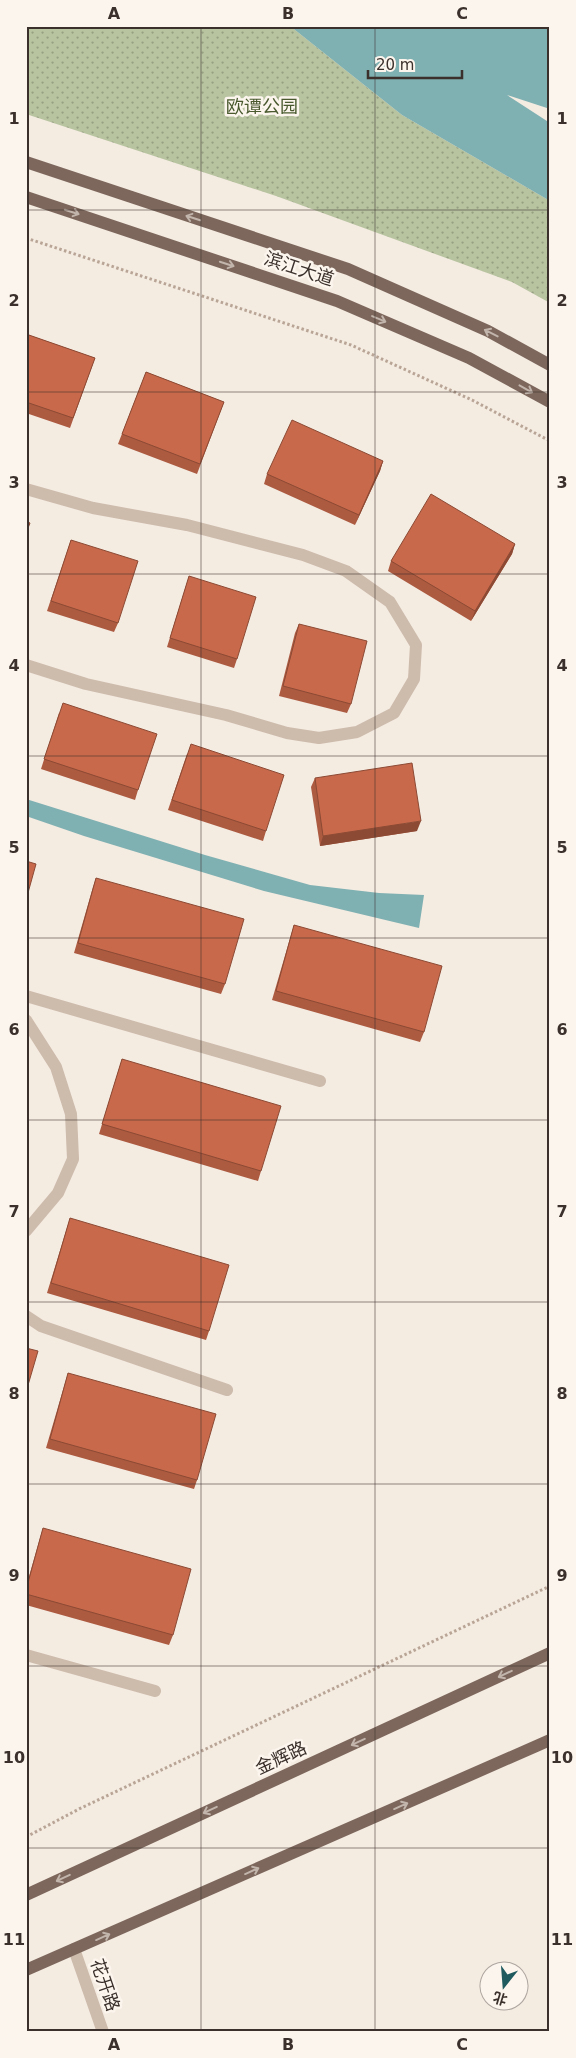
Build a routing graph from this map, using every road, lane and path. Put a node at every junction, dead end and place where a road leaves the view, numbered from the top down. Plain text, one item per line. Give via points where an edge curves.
1 (26, 162) edge
2 (26, 197) edge
3 (26, 238) edge
4 (550, 365) edge
5 (550, 402) edge
6 (550, 441) edge
7 (26, 489) edge
8 (26, 665) edge
9 (26, 996) edge
10 (26, 1020) edge
11 (320, 1081) dead end
12 (26, 1231) edge
13 (26, 1316) edge
14 (227, 1390) dead end
15 (550, 1586) edge
16 (550, 1653) edge
17 (26, 1655) edge
18 (156, 1691) dead end
19 (550, 1740) edge
20 (26, 1836) edge
21 (26, 1895) edge
22 (74, 1949) junction
23 (26, 1970) edge
24 (103, 2032) edge

4 -> 1 main road, 滨江大道 via 488,331 348,269
2 -> 5 main road, 滨江大道 via 338,301 469,358
3 - 6 path via 351,345 472,400
7 - 8 street via 94,508 187,525 293,552 346,571 390,602 416,645 414,679 394,713 357,732 319,738 95,686
9 - 11 street
10 - 12 street via 56,1066 71,1114 72,1159 58,1192
13 - 14 street via 42,1326
15 - 20 path
16 -> 21 main road, 金辉路
17 - 18 street
22 -> 19 main road
22 - 23 main road
22 - 24 street, 花开路

